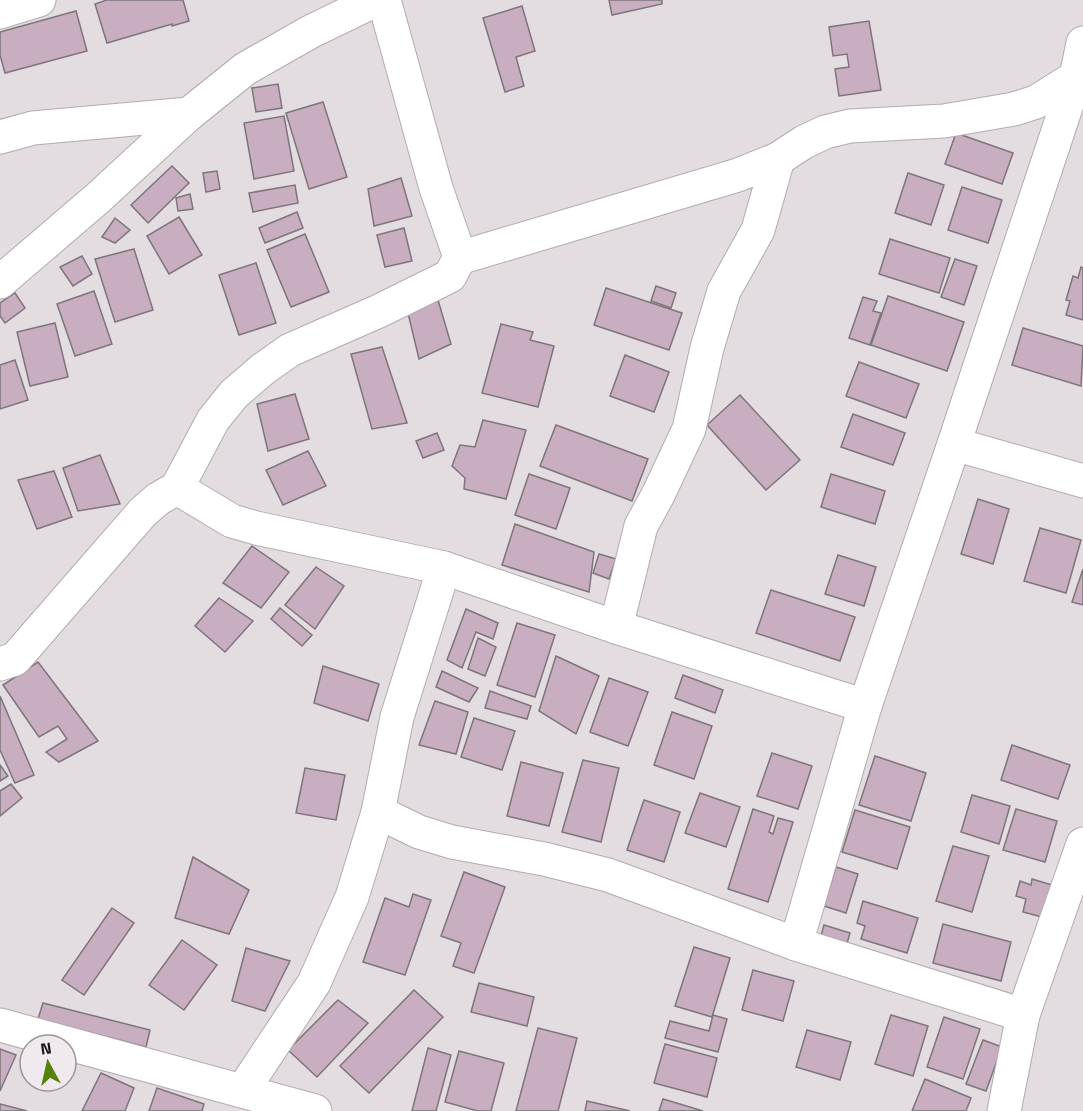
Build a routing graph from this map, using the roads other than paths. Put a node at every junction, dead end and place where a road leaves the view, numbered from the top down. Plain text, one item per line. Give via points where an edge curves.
1 (39, 0) edge
2 (376, 0) edge
3 (384, 0) edge
4 (0, 12) edge
5 (1083, 44) edge
6 (1076, 77) junction
7 (189, 114) junction
8 (0, 137) edge
9 (778, 159) junction
10 (459, 258) junction
11 (0, 282) edge
12 (954, 444) junction
13 (1083, 481) edge
14 (177, 488) junction
15 (444, 568) junction
16 (616, 627) junction
17 (0, 664) edge
18 (865, 706) junction
19 (378, 812) junction
20 (1083, 844) edge
21 (796, 944) junction
22 (1023, 1015) junction
23 (0, 1024) edge
24 (243, 1090) junction
25 (315, 1111) edge
26 (1004, 1111) edge

1 - 4 street
2 - 7 street via 245,69
3 - 10 street
5 - 6 street
6 - 9 street via 1036,102 1014,109 944,121 850,126 825,132
6 - 12 street
7 - 8 street via 33,128
7 - 11 street
9 - 10 street via 738,175
9 - 16 street via 758,230 724,291 689,429 641,526
10 - 14 street via 450,276 290,350 263,369 234,394 213,420
12 - 13 street
12 - 18 street
14 - 15 street via 232,521
14 - 17 street via 143,512 15,659
15 - 16 street
15 - 19 street via 397,717
16 - 18 street
18 - 21 street
19 - 21 street via 419,832 452,842 608,874
19 - 24 street via 352,897 314,983
20 - 22 street
21 - 22 street
22 - 26 street
23 - 24 street
24 - 25 street

